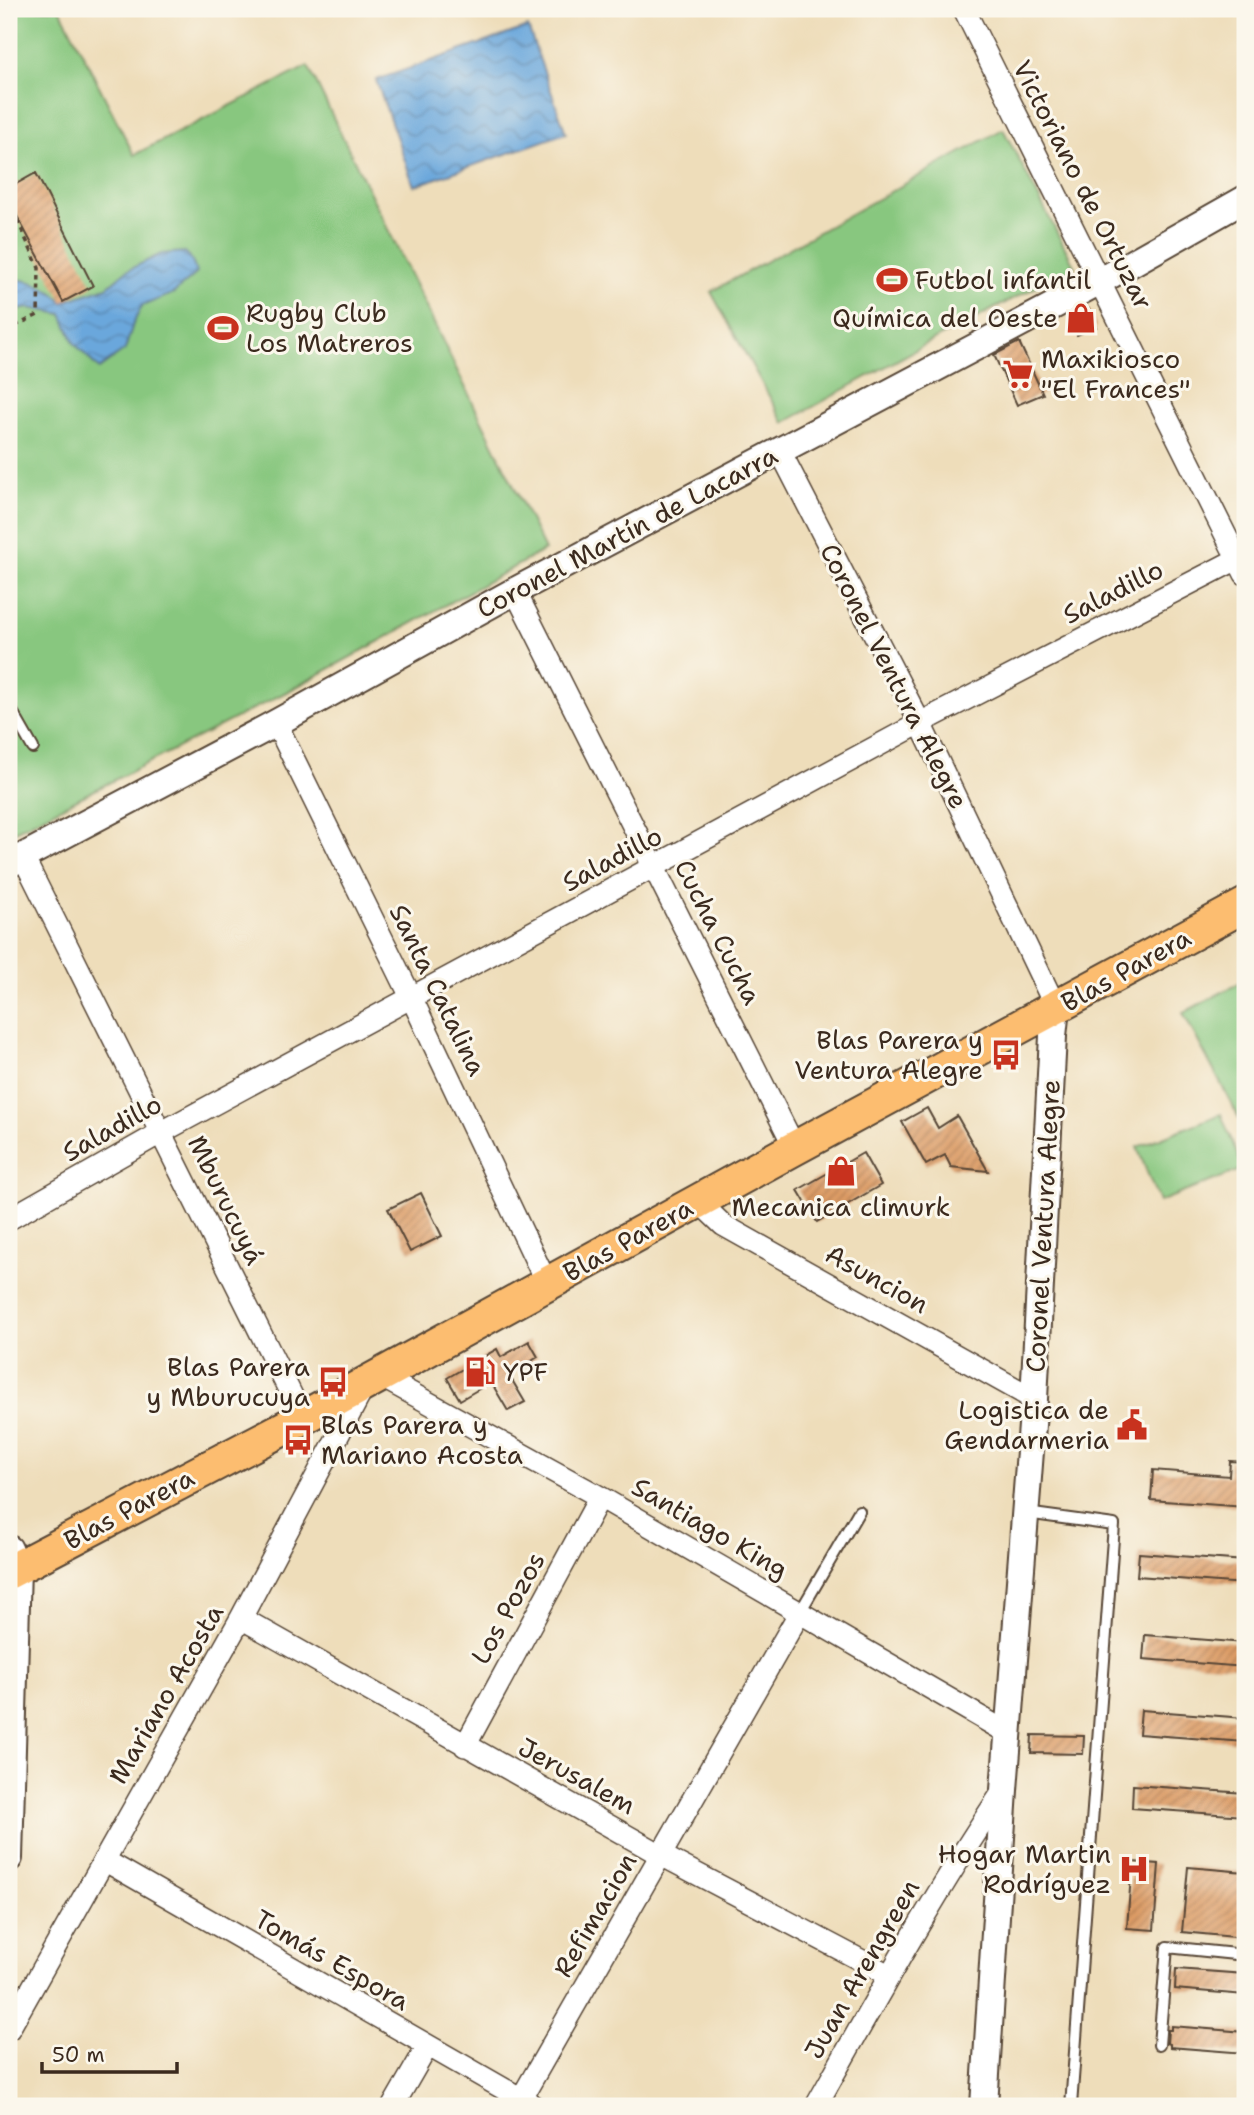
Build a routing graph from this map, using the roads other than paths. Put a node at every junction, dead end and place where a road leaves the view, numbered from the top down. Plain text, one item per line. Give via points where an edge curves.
1 (964, 9) edge
2 (1245, 199) edge
3 (1100, 281) junction
4 (780, 451) junction
5 (1243, 563) edge
6 (515, 591) junction
7 (9, 706) edge
8 (276, 723) junction
9 (920, 723) junction
10 (33, 748) dead end
11 (16, 860) edge
12 (655, 868) junction
13 (1245, 905) edge
14 (412, 999) junction
15 (1056, 1008) junction
16 (162, 1132) junction
17 (794, 1148) junction
18 (698, 1201) junction
19 (9, 1219) edge
20 (547, 1284) junction
21 (373, 1380) junction
22 (1034, 1399) junction
23 (303, 1418) junction
24 (600, 1497) junction
25 (859, 1511) dead end
26 (1025, 1513) junction
27 (12, 1563) edge
28 (800, 1612) junction
29 (241, 1618) junction
30 (1008, 1733) junction
31 (465, 1746) junction
32 (1004, 1790) junction
33 (661, 1855) junction
34 (9, 1858) edge
35 (104, 1860) junction
36 (1245, 1955) edge
37 (889, 1975) junction
38 (9, 2029) edge
39 (1159, 2045) dead end
40 (427, 2047) junction
41 (527, 2103) edge
42 (393, 2106) edge
43 (816, 2106) edge
44 (984, 2106) edge
45 (1071, 2106) edge

1 - 3 street, Victoriano de Ortuzar
2 - 3 street, Coronel Martín de Lacarra
3 - 4 street, Coronel Martín de Lacarra
3 - 5 street, Victoriano de Ortuzar
4 - 6 street, Coronel Martín de Lacarra
4 - 9 street, Coronel Ventura Alegre
5 - 9 street, Saladillo
6 - 8 street, Coronel Martín de Lacarra
6 - 12 street, Cucha Cucha
7 - 10 lane
8 - 11 street, Coronel Martín de Lacarra
8 - 14 street, Santa Catalina
9 - 12 street, Saladillo
9 - 15 street, Coronel Ventura Alegre
11 - 16 street, Mburucuyá
12 - 14 street, Saladillo
12 - 17 street, Cucha Cucha
13 - 15 main road, Blas Parera
14 - 16 street, Saladillo
14 - 20 street, Santa Catalina
15 - 17 main road, Blas Parera
15 - 22 street, Coronel Ventura Alegre
16 - 19 street, Saladillo
16 - 23 street, Mburucuyá
17 - 18 main road, Blas Parera
18 - 20 main road, Blas Parera
18 - 22 street, Asuncion via 723,1225
20 - 21 main road, Blas Parera
21 - 23 main road, Blas Parera
21 - 24 street, Santiago King
21 - 29 street, Mariano Acosta
22 - 26 street, Coronel Ventura Alegre
23 - 27 main road, Blas Parera
24 - 28 street, Santiago King
24 - 31 street, Los Pozos
25 - 28 lane
26 - 30 street, Coronel Ventura Alegre
26 - 45 lane via 1114,1525
27 - 34 street
28 - 30 street, Santiago King
28 - 33 street, Refimacion
29 - 31 street, Jerusalem
29 - 35 street, Mariano Acosta
30 - 32 street, Coronel Ventura Alegre
31 - 33 street, Jerusalem
32 - 37 street, Juan Arengreen
32 - 44 street, Coronel Ventura Alegre
33 - 37 street, Jerusalem
33 - 41 street, Refimacion
35 - 38 street, Mariano Acosta
35 - 40 street, Tomás Espora
36 - 39 lane via 1167,1947
37 - 43 street, Juan Arengreen
40 - 41 street, Tomás Espora
40 - 42 street

